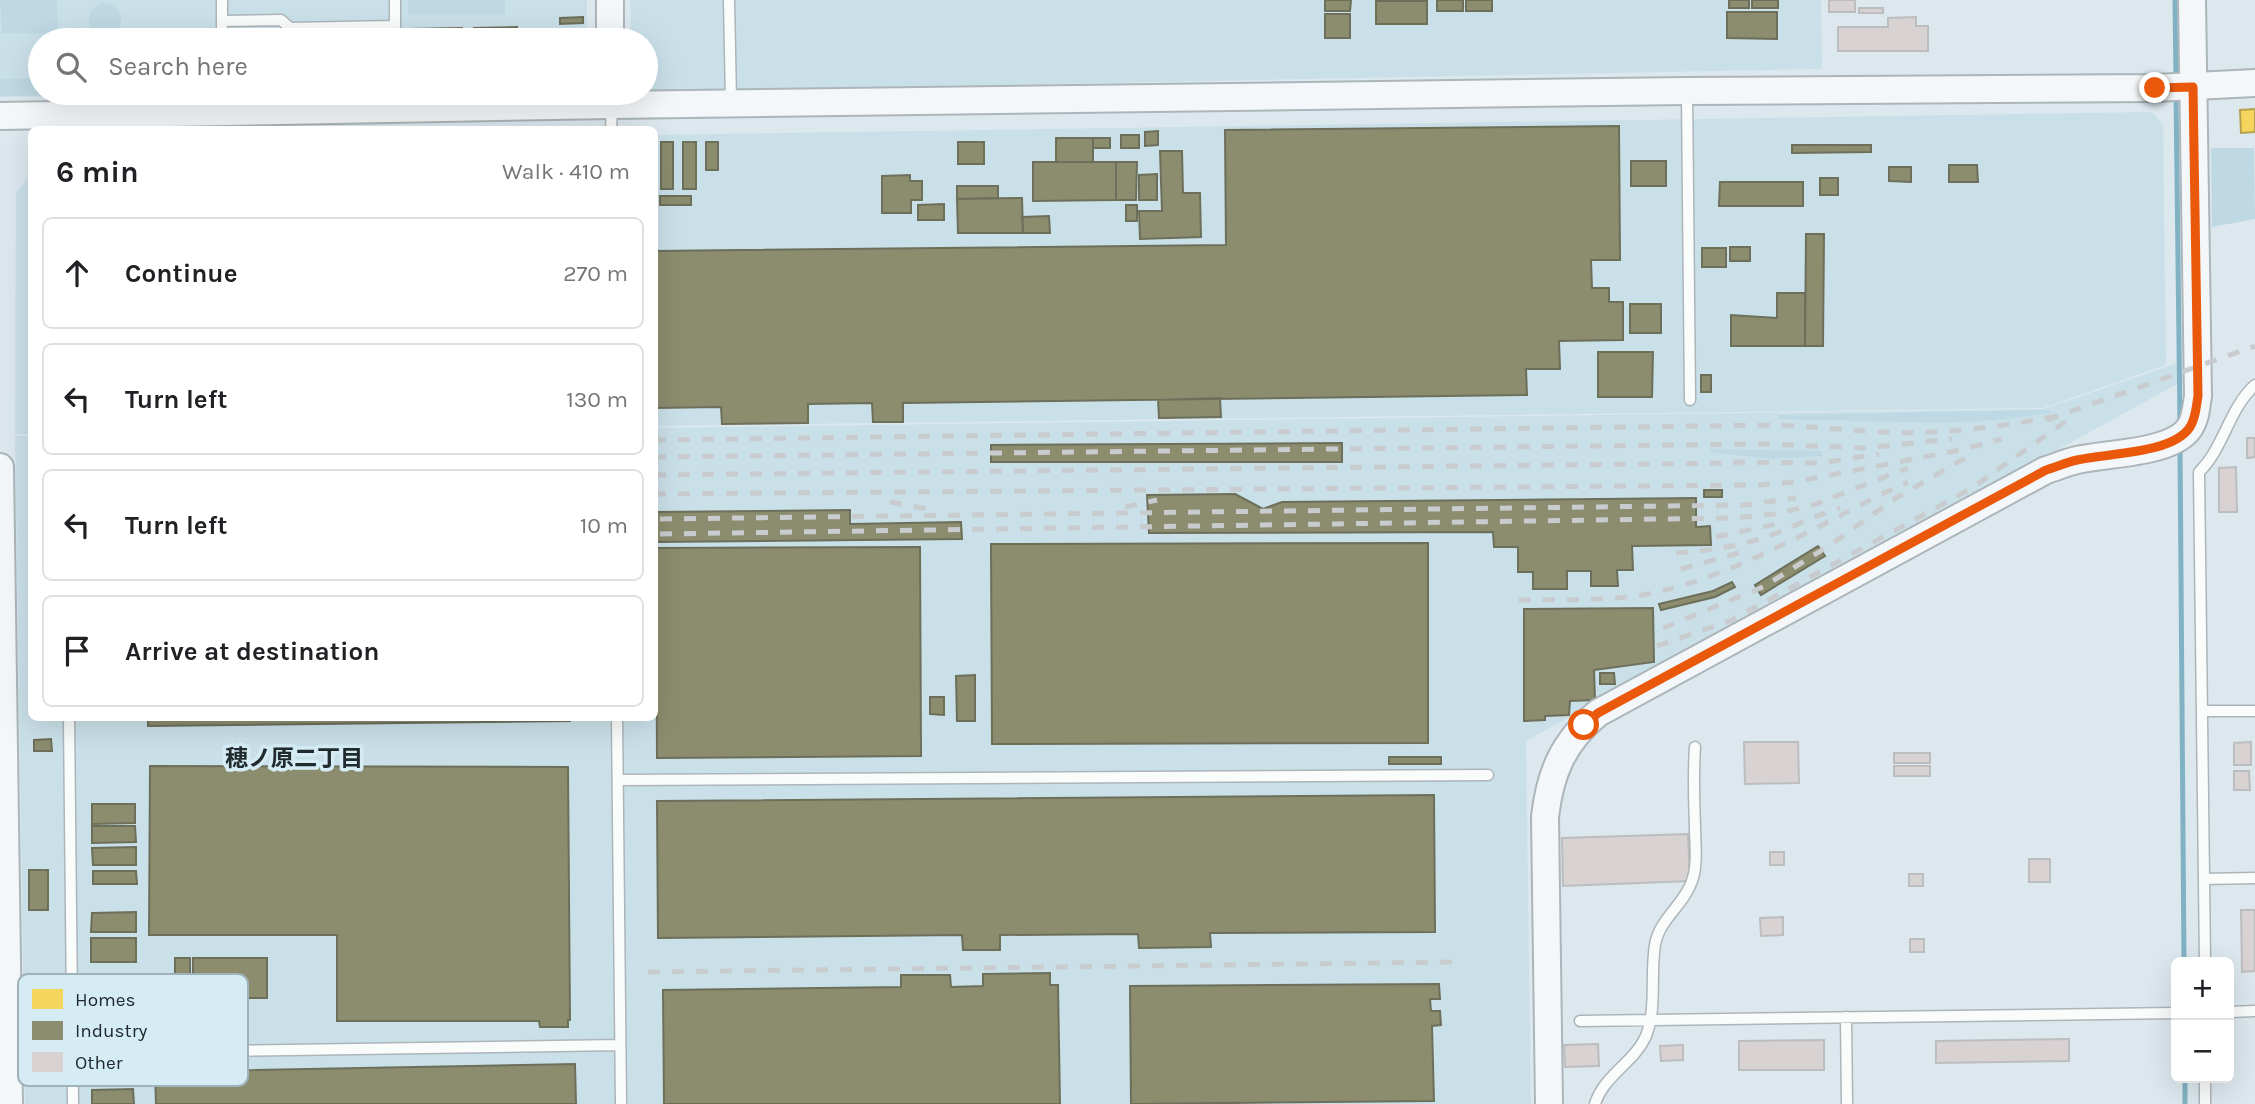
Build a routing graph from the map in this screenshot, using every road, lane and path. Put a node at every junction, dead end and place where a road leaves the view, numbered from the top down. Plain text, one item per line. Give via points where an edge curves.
1 (222, 0) edge
2 (395, 0) edge
3 (610, 0) edge
4 (729, 0) edge
5 (2192, 0) edge
6 (222, 21) junction
7 (222, 28) edge
8 (610, 28) edge
9 (2255, 83) edge
10 (2193, 87) junction
11 (1687, 91) junction
12 (731, 104) junction
13 (611, 109) edge
14 (0, 116) edge
15 (2255, 385) edge
16 (1690, 400) dead end
17 (0, 467) edge
18 (2202, 711) junction
19 (2255, 711) edge
20 (69, 721) edge
21 (617, 721) edge
22 (1695, 747) dead end
23 (1488, 775) dead end
24 (618, 780) junction
25 (2204, 878) junction
26 (2255, 878) edge
27 (2205, 957) edge
28 (72, 974) edge
29 (2255, 1011) edge
30 (2234, 1012) edge
31 (2171, 1013) edge
32 (1846, 1017) junction
33 (1651, 1020) junction
34 (1580, 1021) dead end
35 (4, 1038) edge
36 (620, 1045) junction
37 (248, 1051) edge
38 (2205, 1083) edge
39 (73, 1086) edge
40 (9, 1104) edge
41 (73, 1104) edge
42 (621, 1104) edge
43 (1549, 1104) edge
44 (1595, 1104) edge
45 (1847, 1104) edge
46 (2205, 1104) edge

1 - 6 lane
2 - 6 lane via 395,26 290,27 281,20
3 - 8 street
4 - 12 lane
5 - 10 street
6 - 7 lane
9 - 10 street
10 - 11 street
10 - 43 street via 2198,396 2189,429 2174,441 2046,470 1611,706 1584,725 1562,754 1549,786 1546,809
11 - 12 street
11 - 16 lane
12 - 13 street
13 - 14 street via 223,108
15 - 18 lane via 2199,472
17 - 35 street
18 - 19 lane
18 - 25 lane
20 - 28 lane
21 - 24 lane
22 - 33 lane via 1694,871 1686,892 1658,932
23 - 24 lane
24 - 36 lane
25 - 26 lane
25 - 27 lane
29 - 30 lane
31 - 32 lane
32 - 33 lane
32 - 45 lane
33 - 34 lane
33 - 44 lane via 1639,1048 1610,1078
35 - 40 street
36 - 37 lane
36 - 42 lane
38 - 46 lane
39 - 41 lane

